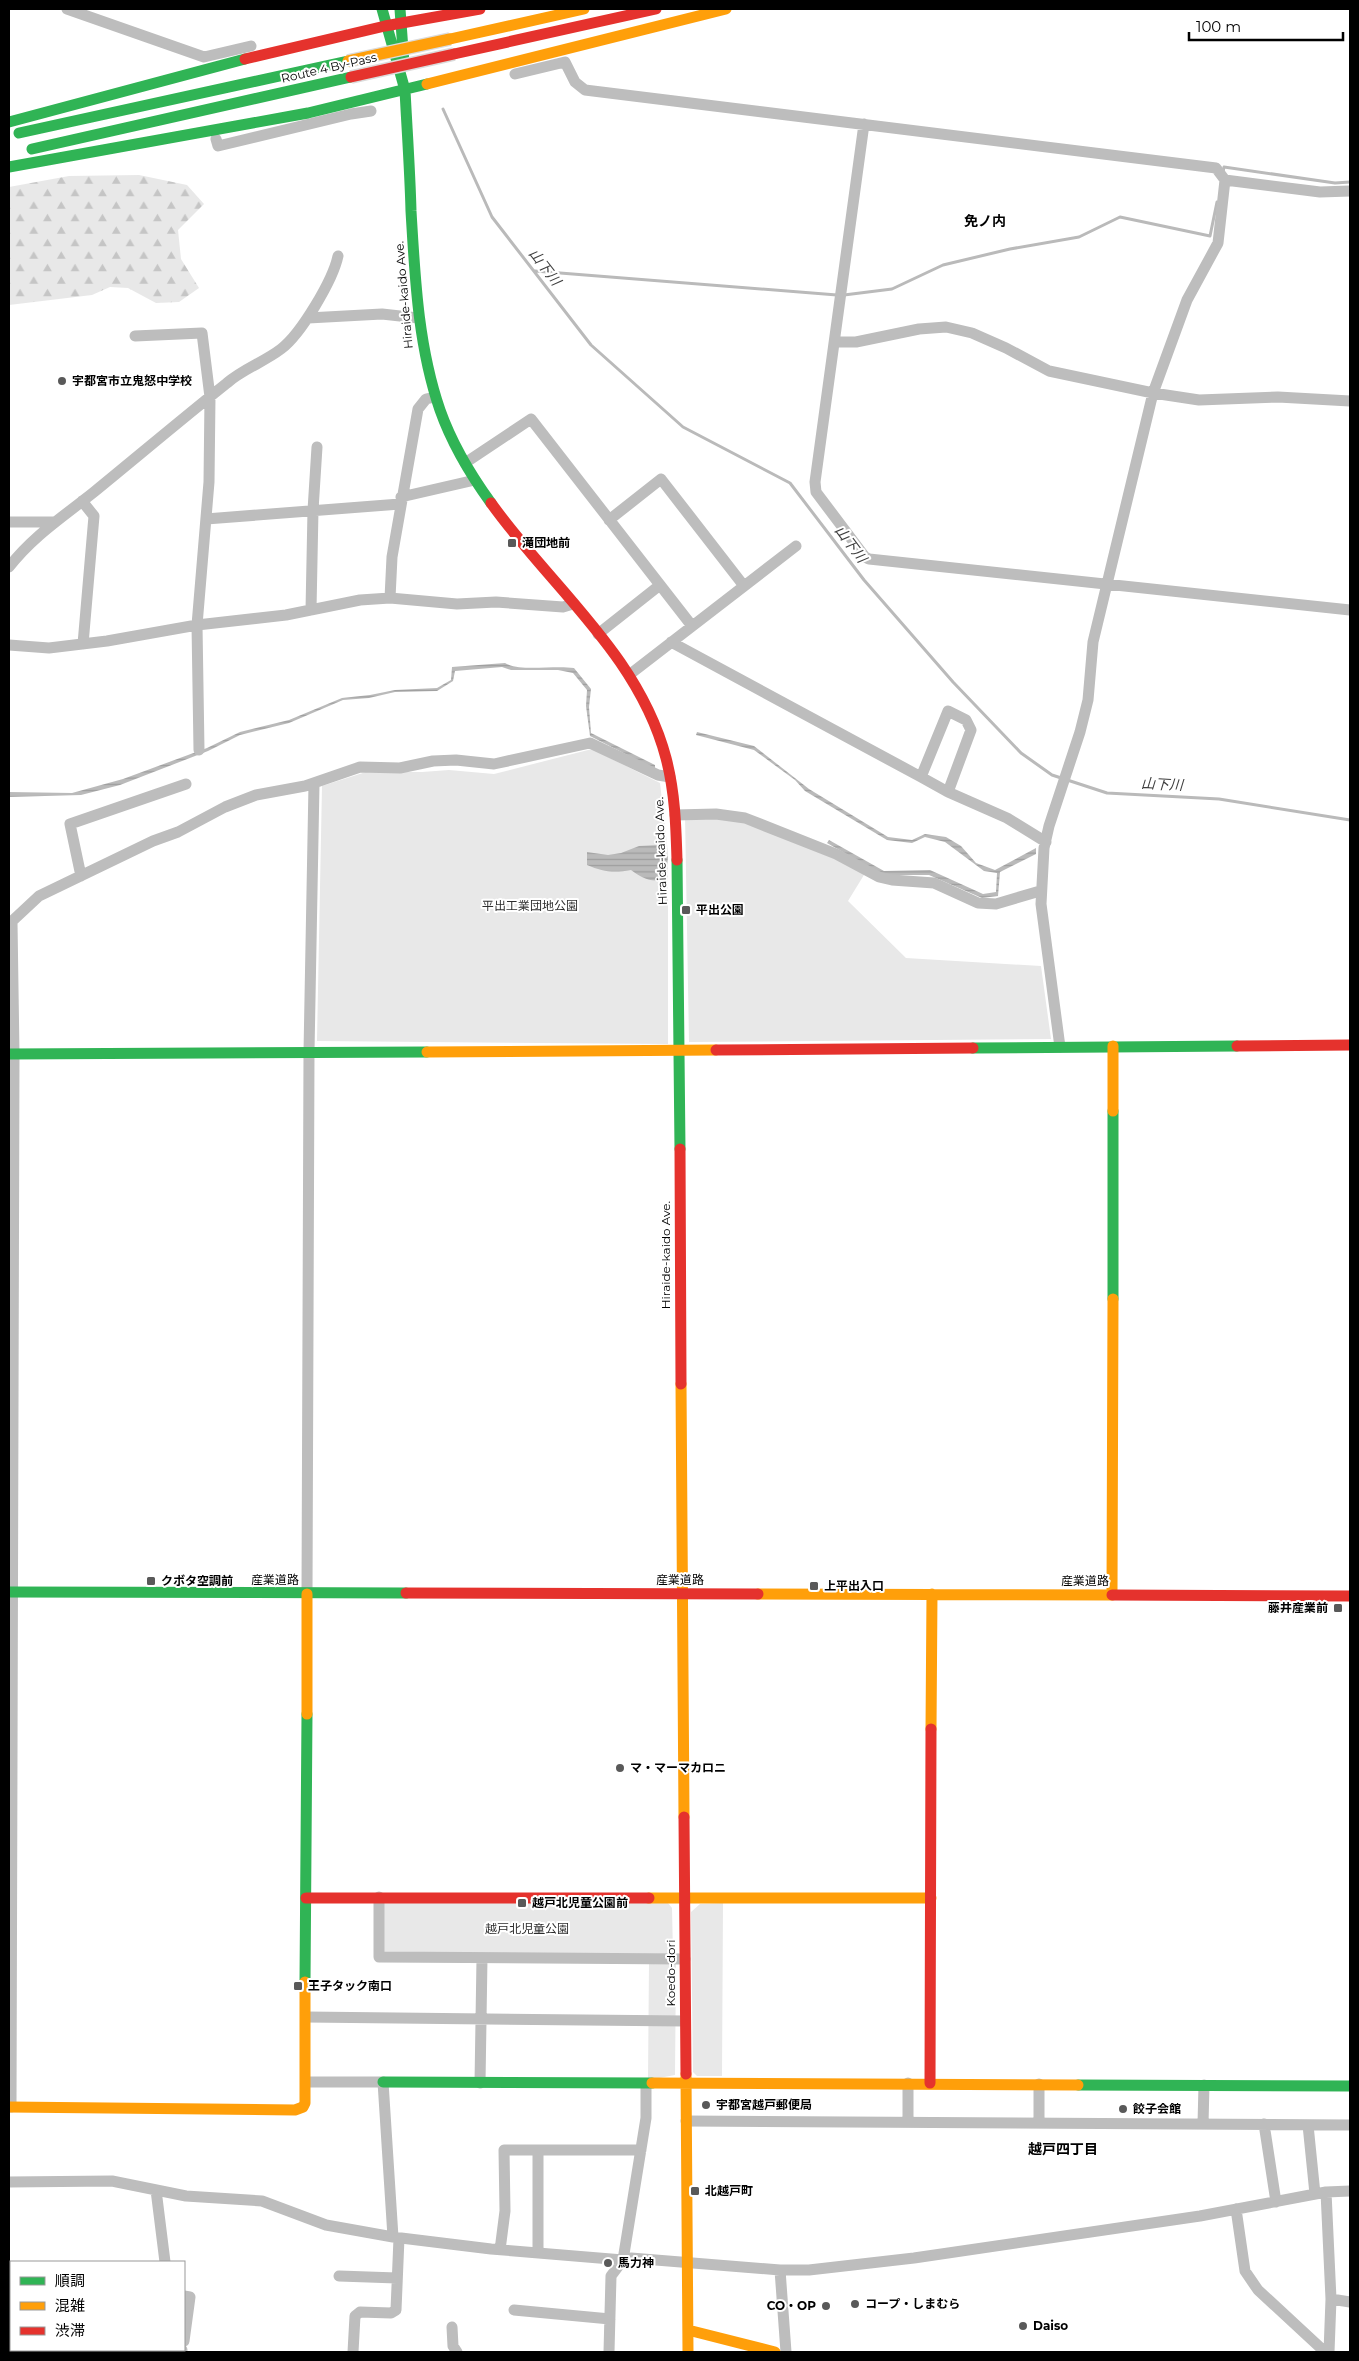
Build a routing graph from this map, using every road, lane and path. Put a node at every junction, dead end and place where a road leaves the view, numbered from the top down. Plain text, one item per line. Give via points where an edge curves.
1 (67, 9) edge
2 (382, 9) edge
3 (400, 9) edge
4 (480, 9) edge
5 (584, 9) edge
6 (656, 9) edge
7 (726, 9) edge
8 (402, 23) junction
9 (355, 24) dead end
10 (386, 26) junction
11 (410, 89) junction
12 (371, 111) dead end
13 (9, 122) edge
14 (864, 124) junction
15 (9, 135) edge
16 (216, 139) dead end
17 (18, 152) dead end
18 (9, 167) edge
19 (1225, 180) junction
20 (1350, 191) edge
21 (338, 256) dead end
22 (308, 318) junction
23 (418, 318) junction
24 (135, 336) dead end
25 (835, 342) junction
26 (1153, 393) junction
27 (210, 397) junction
28 (435, 397) junction
29 (1350, 401) edge
30 (317, 447) dead end
31 (465, 463) junction
32 (475, 480) junction
33 (400, 500) junction
34 (82, 501) junction
35 (312, 510) junction
36 (206, 518) junction
37 (609, 520) junction
38 (9, 522) edge
39 (53, 522) junction
40 (796, 546) dead end
41 (9, 567) edge
42 (1107, 584) junction
43 (660, 585) junction
44 (744, 586) junction
45 (390, 598) junction
46 (573, 604) junction
47 (311, 610) junction
48 (1350, 610) edge
49 (197, 625) junction
50 (692, 626) junction
51 (598, 634) junction
52 (672, 642) junction
53 (83, 644) junction
54 (9, 645) edge
55 (629, 675) junction
56 (199, 750) dead end
57 (670, 776) junction
58 (921, 777) junction
59 (186, 784) dead end
60 (314, 784) junction
61 (948, 792) junction
62 (675, 815) junction
63 (1046, 842) junction
64 (81, 876) junction
65 (1040, 891) junction
66 (10, 923) edge
67 (1350, 1045) edge
68 (1113, 1046) junction
69 (1060, 1047) junction
70 (678, 1049) junction
71 (309, 1052) junction
72 (11, 1054) edge
73 (10, 1592) edge
74 (307, 1594) junction
75 (683, 1594) junction
76 (932, 1594) junction
77 (1112, 1595) junction
78 (1350, 1596) edge
79 (379, 1897) junction
80 (306, 1898) junction
81 (684, 1898) junction
82 (931, 1898) junction
83 (482, 1958) junction
84 (685, 1959) junction
85 (306, 2017) junction
86 (482, 2019) junction
87 (685, 2021) junction
88 (306, 2082) junction
89 (384, 2082) junction
90 (908, 2082) junction
91 (480, 2083) junction
92 (930, 2083) junction
93 (646, 2084) junction
94 (686, 2084) junction
95 (1039, 2084) junction
96 (1204, 2085) junction
97 (1350, 2086) edge
98 (10, 2107) edge
99 (686, 2121) junction
100 (908, 2122) junction
101 (1039, 2123) junction
102 (1203, 2124) junction
103 (1264, 2124) junction
104 (1308, 2124) junction
105 (1350, 2125) edge
106 (538, 2150) junction
107 (641, 2150) junction
108 (9, 2182) edge
109 (156, 2190) junction
110 (1350, 2191) edge
111 (1320, 2194) junction
112 (1276, 2202) junction
113 (1236, 2209) junction
114 (396, 2237) junction
115 (500, 2250) junction
116 (538, 2253) junction
117 (623, 2260) junction
118 (165, 2261) edge
119 (688, 2263) junction
120 (780, 2270) junction
121 (339, 2276) dead end
122 (397, 2278) junction
123 (185, 2296) edge
124 (1331, 2299) junction
125 (1350, 2302) edge
126 (514, 2310) dead end
127 (610, 2319) junction
128 (452, 2327) dead end
129 (688, 2330) junction
130 (185, 2334) edge
131 (353, 2352) edge
132 (457, 2352) edge
133 (609, 2352) edge
134 (688, 2352) edge
135 (775, 2352) edge
136 (786, 2352) edge
137 (1327, 2352) edge

1 - 9 street via 197,61
2 - 10 main road
3 - 8 main road
4 - 8 main road
5 - 15 main road, Route 4 By-Pass, bridge
6 - 17 main road, Route 4 By-Pass, bridge
7 - 11 main road
8 - 10 main road
8 - 11 main road
10 - 11 main road
10 - 13 main road via 270,52
11 - 14 street via 425,95 565,62 575,82 585,90
11 - 18 main road via 308,113
11 - 23 main road, Hiraide-kaido Ave.
12 - 16 street via 218,146
14 - 19 street via 1216,168
14 - 25 street
19 - 20 street via 1320,192
19 - 26 street via 1218,243 1188,300
21 - 22 street via 336,267
22 - 23 street via 382,314
22 - 27 street via 281,349 244,370
23 - 28 main road, Hiraide-kaido Ave.
24 - 27 street via 202,333
25 - 26 street via 856,342 946,327 972,333 1049,371
25 - 42 street via 816,492 865,557
26 - 29 street via 1199,400 1278,397
26 - 42 street
27 - 34 street
27 - 36 street
28 - 31 main road, Hiraide-kaido Ave.
28 - 33 street via 426,399 418,408
30 - 35 street
31 - 32 main road, Hiraide-kaido Ave.
31 - 37 street via 531,419
32 - 33 street
32 - 46 main road, Hiraide-kaido Ave.
33 - 35 street
33 - 45 street
34 - 39 street
34 - 53 street via 94,516
35 - 36 street
35 - 47 street
36 - 49 street
37 - 43 street
37 - 44 street via 661,479
38 - 39 street
39 - 41 street via 24,548
40 - 44 street
42 - 48 street
42 - 63 street via 1093,642 1088,700
43 - 50 street
43 - 51 street
44 - 50 street
45 - 46 street via 457,604 496,602 558,607
45 - 47 street via 360,600
46 - 51 main road, Hiraide-kaido Ave.
47 - 49 street
49 - 53 street
49 - 56 street
50 - 52 street
51 - 55 main road, Hiraide-kaido Ave.
52 - 55 street
52 - 58 street
53 - 54 street via 50,648
55 - 57 main road, Hiraide-kaido Ave. via 660,738
57 - 60 street via 658,775 590,743 494,764 456,760 400,768 360,767
57 - 62 main road, Hiraide-kaido Ave.
58 - 61 street
58 - 61 street via 948,711 966,720 971,730
59 - 64 street via 70,824
60 - 64 street via 256,795 225,807
60 - 71 street
61 - 63 street via 1007,818
62 - 65 street via 716,814 745,818 836,854 879,877 934,883 978,903 996,904
62 - 70 main road, Hiraide-kaido Ave.
63 - 65 street
64 - 66 street via 39,896
65 - 69 street
66 - 72 street
67 - 68 main road
68 - 69 main road
68 - 77 main road
69 - 70 main road
70 - 71 main road
70 - 75 main road, Hiraide-kaido Ave.
71 - 72 main road
71 - 74 street
72 - 73 street
73 - 74 main road, 産業道路
73 - 98 street
74 - 75 main road, 産業道路
74 - 80 main road
75 - 76 main road, 産業道路
75 - 81 main road, Koedo-dori
76 - 77 main road, 産業道路
76 - 82 main road
77 - 78 main road, 産業道路
79 - 80 main road
79 - 81 main road
79 - 83 street via 379,1957
80 - 85 main road
81 - 82 main road
81 - 84 main road, Koedo-dori
82 - 92 main road
83 - 84 street
83 - 86 street
84 - 87 main road, Koedo-dori
85 - 86 street
85 - 88 main road
86 - 87 street
86 - 91 street
87 - 94 main road, Koedo-dori
88 - 89 street
88 - 98 main road via 305,2103 295,2110
89 - 91 main road
89 - 114 street
90 - 92 main road
90 - 94 main road
90 - 100 street
91 - 93 main road
92 - 95 main road
93 - 94 main road
93 - 107 street via 646,2118
94 - 99 main road, Koedo-dori
95 - 96 main road
95 - 101 street
96 - 97 main road
96 - 102 street
99 - 100 street
99 - 119 main road, Koedo-dori
100 - 101 street
101 - 102 street
102 - 103 street
103 - 104 street
103 - 112 street
104 - 105 street
104 - 111 street
106 - 107 street
106 - 115 street via 504,2150 505,2211
106 - 116 street
107 - 117 street
108 - 109 street via 112,2181
109 - 114 street via 186,2196 262,2201 326,2225
109 - 118 street
110 - 111 street
111 - 112 street
111 - 124 street
112 - 113 street
113 - 120 street via 914,2258 809,2270
113 - 137 street via 1245,2271 1258,2290
114 - 115 street
114 - 122 street
115 - 116 street
116 - 117 street
117 - 119 street
117 - 127 street via 611,2276
119 - 120 street
119 - 129 main road, Koedo-dori
120 - 136 street
121 - 122 street
122 - 131 street via 396,2310 391,2313 360,2312 355,2316
123 - 130 street via 190,2297
124 - 125 street
124 - 137 street
126 - 127 street
127 - 133 street
128 - 132 street via 453,2346
129 - 134 main road, Koedo-dori
129 - 135 main road

